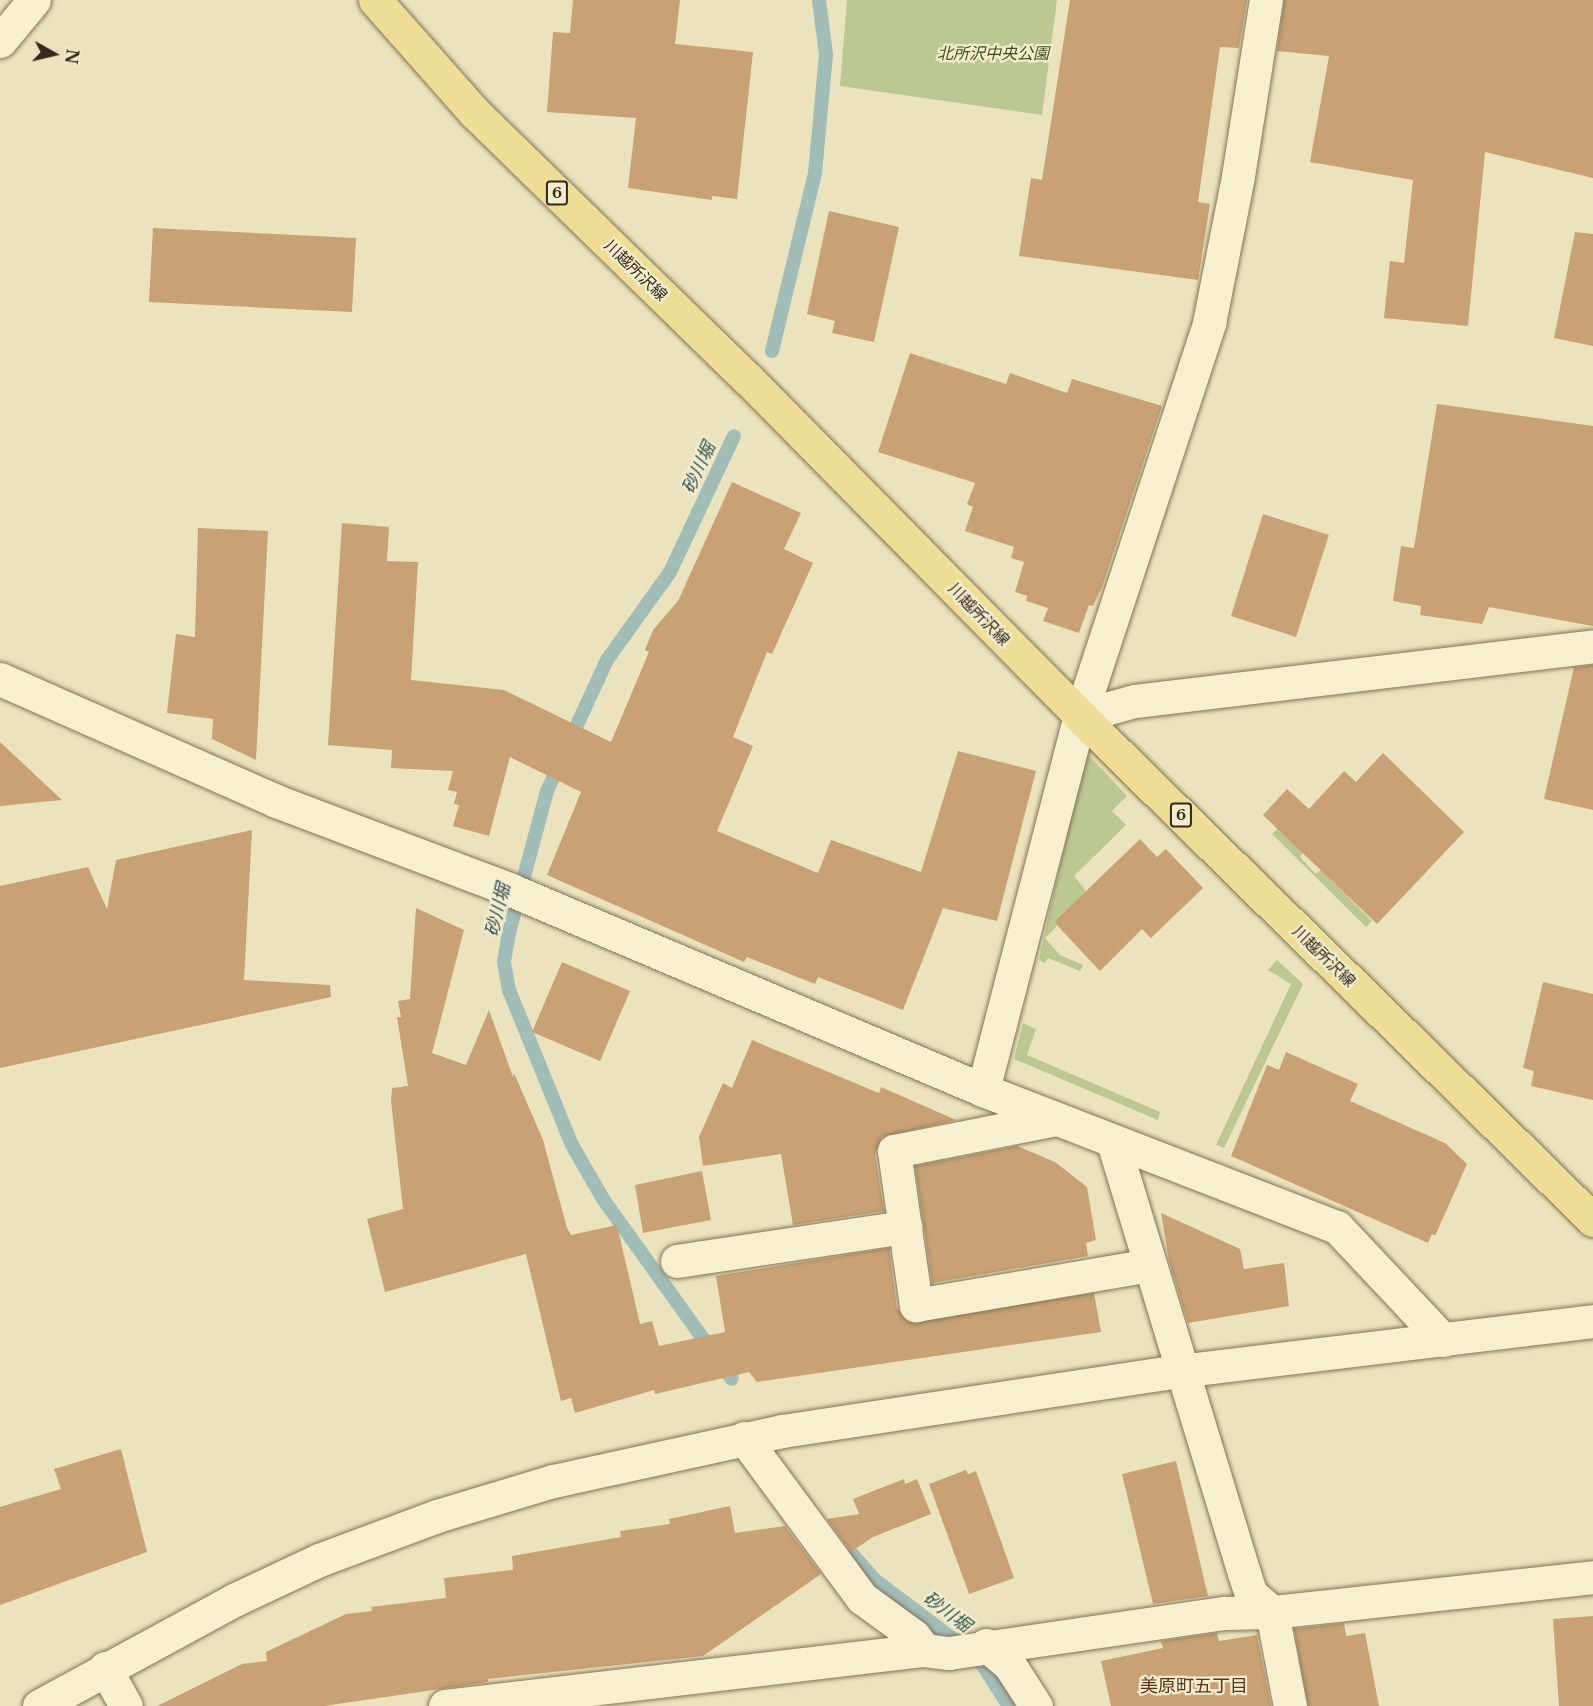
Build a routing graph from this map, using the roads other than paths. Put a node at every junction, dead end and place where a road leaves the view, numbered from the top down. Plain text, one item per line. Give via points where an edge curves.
1 (34, 0) edge
2 (375, 0) edge
3 (1266, 0) edge
4 (0, 41) edge
5 (1593, 646) edge
6 (0, 679) edge
7 (1080, 717) junction
8 (983, 1090) junction
9 (1056, 1119) junction
10 (1113, 1142) junction
11 (1593, 1220) edge
12 (905, 1227) junction
13 (677, 1261) dead end
14 (1149, 1265) junction
15 (1593, 1321) edge
16 (1443, 1340) junction
17 (1180, 1371) junction
18 (744, 1438) junction
19 (1593, 1577) edge
20 (1272, 1612) junction
21 (986, 1645) junction
22 (937, 1651) junction
23 (105, 1668) junction
24 (39, 1706) edge
25 (126, 1706) edge
26 (445, 1706) edge
27 (1036, 1706) edge
28 (1290, 1706) edge

1 - 4 street
2 - 7 main road, 川越所沢線 / 6 via 475,113 748,379
3 - 7 street via 1238,176 1209,323
5 - 7 street via 1135,701
6 - 8 street via 276,801 501,887
7 - 8 street
7 - 11 main road, 川越所沢線 / 6
8 - 9 street
9 - 10 street
9 - 12 street via 894,1151
10 - 14 street
10 - 16 street via 1337,1227
12 - 13 street
12 - 14 street via 916,1305
14 - 17 street
15 - 16 street
16 - 17 street
17 - 18 street
17 - 20 street via 1251,1594
18 - 22 street via 862,1598
18 - 23 street via 553,1481 437,1516 319,1560
19 - 20 street
20 - 21 street via 1224,1613
20 - 28 street
21 - 22 street
21 - 27 street via 1009,1664
22 - 26 street
23 - 24 street
23 - 25 street

